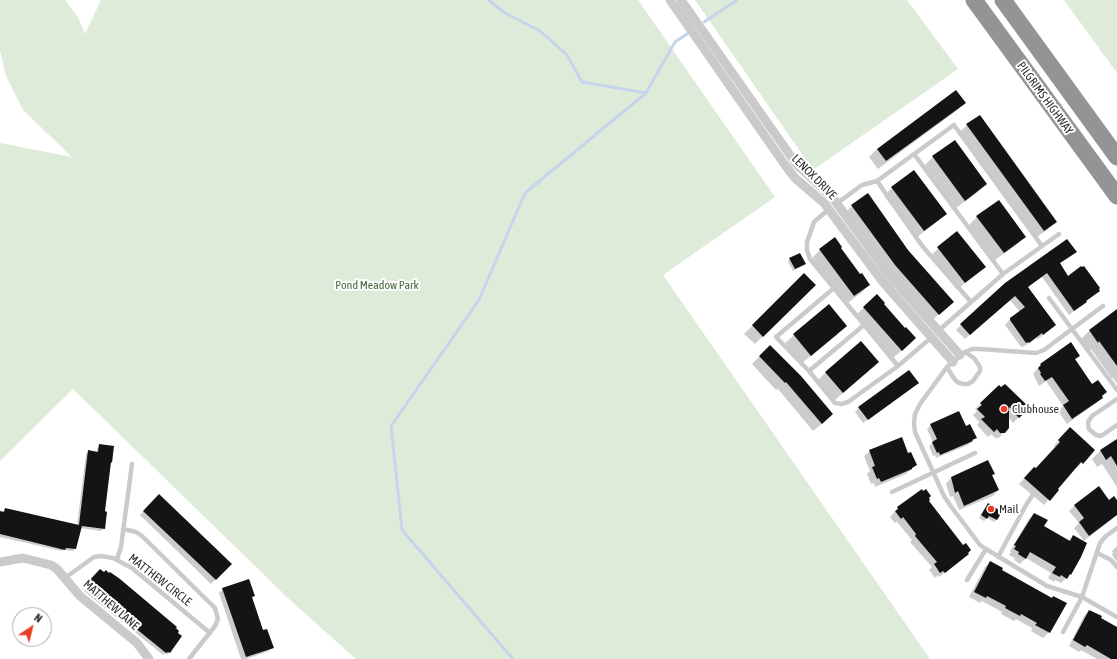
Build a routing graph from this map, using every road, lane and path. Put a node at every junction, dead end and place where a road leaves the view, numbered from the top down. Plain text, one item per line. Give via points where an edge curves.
1 (670, 0) edge
2 (681, 0) edge
3 (974, 0) edge
4 (1003, 0) edge
5 (759, 120) junction
6 (914, 154) junction
7 (1117, 157) edge
8 (877, 181) junction
9 (1117, 196) edge
10 (833, 206) junction
11 (1059, 234) dead end
12 (1042, 246) junction
13 (1003, 274) junction
14 (834, 288) junction
15 (1049, 298) dead end
16 (971, 302) junction
17 (1103, 306) dead end
18 (864, 326) junction
19 (1072, 329) junction
20 (935, 334) junction
21 (956, 359) junction
22 (898, 366) junction
23 (809, 371) junction
24 (1117, 390) edge
25 (1117, 398) edge
26 (1117, 425) edge
27 (975, 453) dead end
28 (132, 464) dead end
29 (933, 472) junction
30 (892, 492) dead end
31 (1032, 496) dead end
32 (1117, 528) edge
33 (124, 529) junction
34 (986, 549) junction
35 (1097, 553) junction
36 (998, 557) junction
37 (11, 560) junction
38 (117, 560) junction
39 (0, 562) edge
40 (1117, 567) edge
41 (0, 569) edge
42 (65, 578) junction
43 (967, 580) dead end
44 (1082, 597) junction
45 (1117, 617) edge
46 (1063, 632) dead end
47 (210, 633) junction
48 (149, 659) edge
49 (189, 659) edge

1 - 5 street, LENOX DRIVE
2 - 5 street, LENOX DRIVE
3 - 9 highway, PILGRIMS HIGHWAY
4 - 7 highway, PILGRIMS HIGHWAY
5 - 10 street, LENOX DRIVE via 790,172
6 - 8 lane
6 - 12 lane via 954,125
6 - 13 lane
8 - 10 lane via 862,185
8 - 16 lane via 923,247
10 - 14 lane via 814,222 807,250 810,259
10 - 20 street, LENOX DRIVE
11 - 12 lane
12 - 13 lane
13 - 16 lane
14 - 18 lane
14 - 23 lane via 776,337
15 - 19 lane
16 - 20 lane
17 - 19 lane
18 - 22 lane
18 - 23 lane
19 - 21 lane via 1036,353 972,349
19 - 24 lane
20 - 21 street, LENOX DRIVE
20 - 22 lane
21 - 21 lane via 953,377 963,384 973,381 980,371 974,358
21 - 29 lane via 915,414 915,432
22 - 23 lane via 848,402 841,404 834,403
25 - 26 lane via 1092,416 1088,422 1089,429 1101,436
27 - 29 lane
28 - 33 lane
29 - 30 lane
29 - 34 lane via 950,505 980,545
31 - 36 lane
32 - 35 lane via 1100,543
33 - 38 lane
33 - 47 lane via 142,536 212,605 218,619
34 - 36 lane
34 - 43 lane
35 - 40 lane via 1112,560
35 - 44 lane
36 - 44 lane via 1048,586
37 - 39 street, MATTHEW LANE
37 - 41 street
37 - 42 street, MATTHEW LANE via 23,558 50,566
38 - 42 lane, MATTHEW CIRCLE via 105,556 94,557
38 - 47 lane, MATTHEW CIRCLE via 132,568
42 - 48 street, MATTHEW LANE via 85,600 137,643
44 - 45 lane
44 - 46 lane
47 - 49 lane

